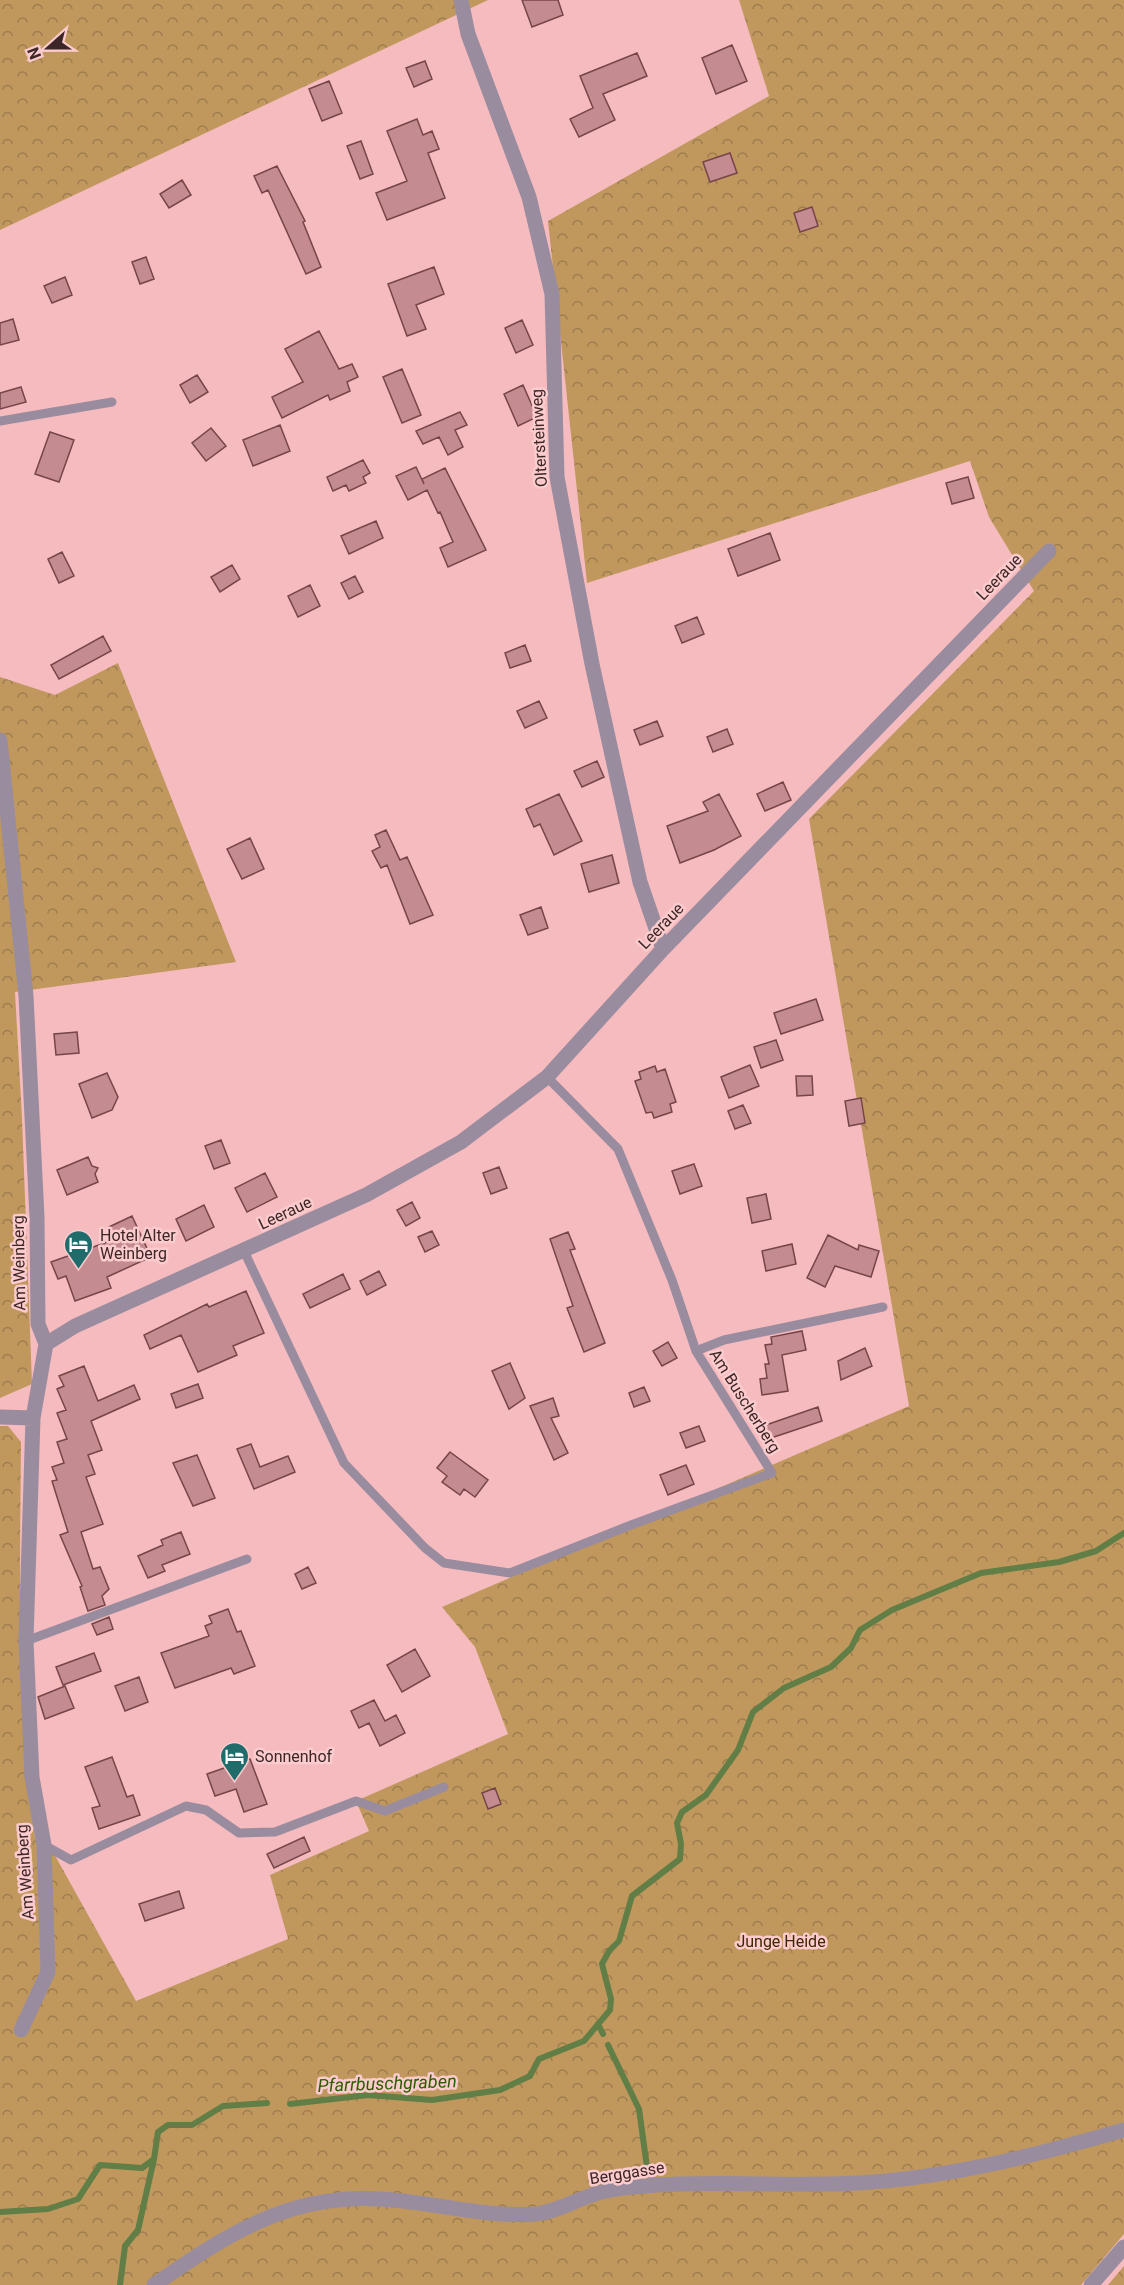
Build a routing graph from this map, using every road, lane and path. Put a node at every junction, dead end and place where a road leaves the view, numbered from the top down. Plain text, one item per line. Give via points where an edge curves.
1 (462, 0) edge
2 (112, 402) dead end
3 (0, 421) edge
4 (1049, 551) dead end
5 (0, 740) edge
6 (663, 949) junction
7 (548, 1077) junction
8 (244, 1251) junction
9 (883, 1307) dead end
10 (46, 1344) junction
11 (696, 1351) junction
12 (0, 1417) edge
13 (33, 1419) junction
14 (247, 1559) dead end
15 (26, 1641) junction
16 (444, 1787) dead end
17 (44, 1845) junction
18 (21, 2030) dead end
19 (1124, 2130) edge
20 (1124, 2247) edge
21 (154, 2285) edge
22 (1091, 2285) edge

1 - 6 street, Oltersteinweg via 468,34 530,197 552,294 557,477 592,664 640,882
2 - 3 lane
4 - 6 street, Leeraue
5 - 10 street, Am Weinberg via 26,996 38,1324
6 - 7 street, Leeraue
7 - 8 street, Leeraue via 461,1142 366,1195
7 - 11 lane, Am Buscherberg via 618,1149 672,1280
8 - 10 street, Leeraue via 86,1321
8 - 11 lane, Am Buscherberg via 344,1463 444,1563 510,1573 772,1473
9 - 11 lane via 724,1340
10 - 13 street, Am Weinberg
12 - 13 street
13 - 15 street, Am Weinberg
14 - 15 lane
15 - 17 street, Am Weinberg via 32,1777
16 - 17 lane via 385,1811 356,1801 274,1832 239,1833 206,1810 186,1806 71,1860
17 - 18 street, Am Weinberg via 48,1972
19 - 21 street, Berggasse via 962,2172 861,2183 781,2186 691,2182 642,2186 596,2194 536,2214 378,2198 320,2200 278,2211 204,2251
20 - 22 street

